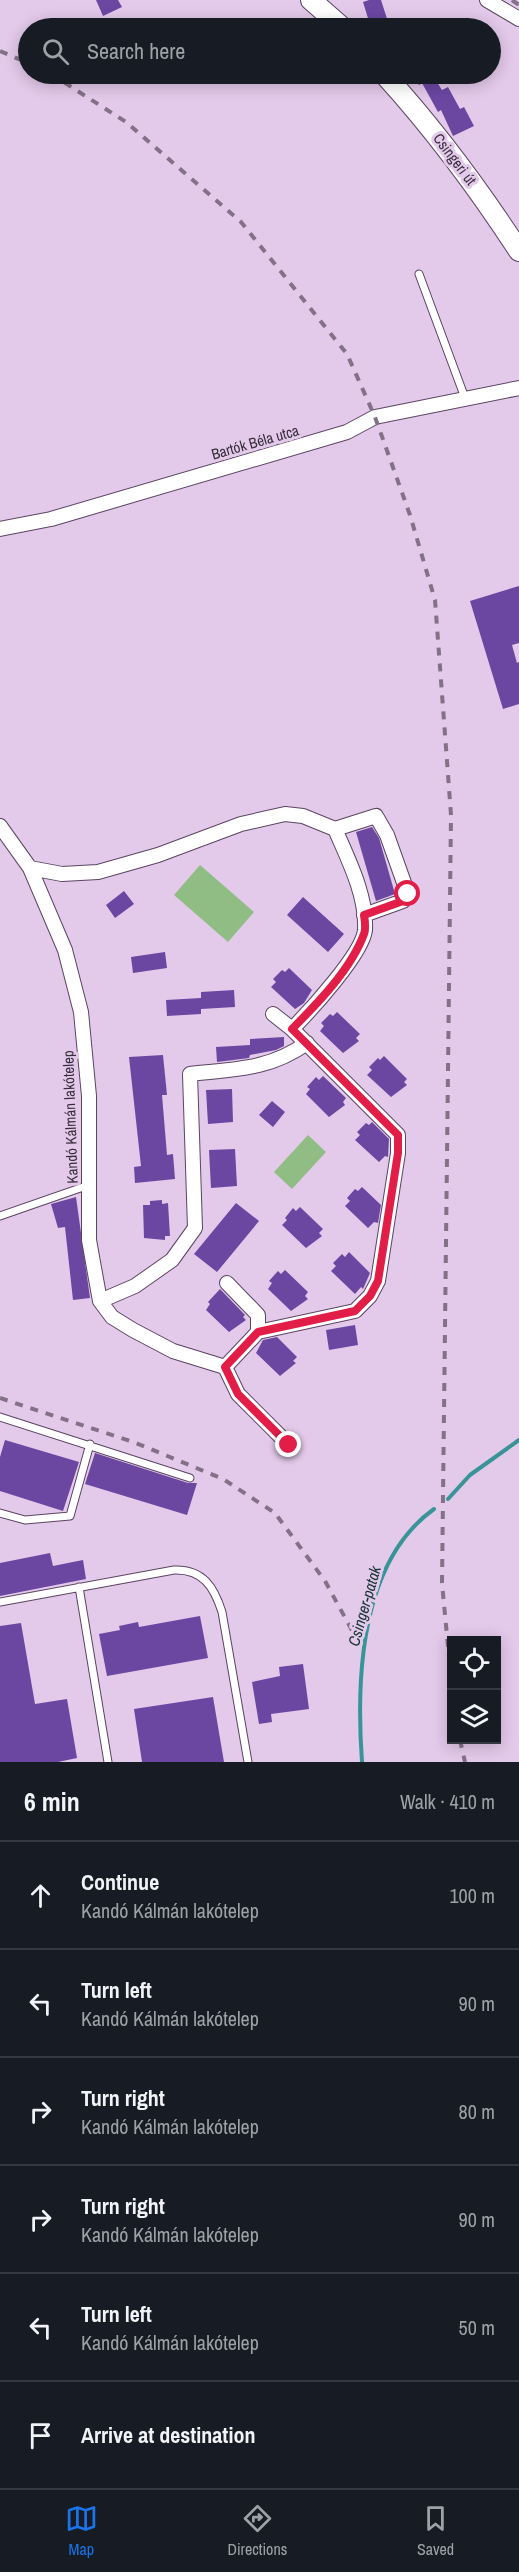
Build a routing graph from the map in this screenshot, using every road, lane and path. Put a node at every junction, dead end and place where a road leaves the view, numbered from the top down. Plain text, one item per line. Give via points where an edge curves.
1 (311, 0) edge
2 (487, 0) edge
3 (332, 18) edge
4 (519, 19) edge
5 (393, 84) edge
6 (519, 251) edge
7 (419, 274) dead end
8 (519, 388) edge
9 (465, 398) junction
10 (0, 529) edge
11 (0, 826) edge
12 (335, 829) junction
13 (30, 868) junction
14 (364, 915) junction
15 (273, 1014) dead end
16 (292, 1029) junction
17 (307, 1043) junction
18 (89, 1185) junction
19 (0, 1215) edge
20 (227, 1283) dead end
21 (100, 1301) junction
22 (258, 1332) junction
23 (225, 1367) junction
24 (0, 1417) edge
25 (90, 1444) junction
26 (289, 1445) dead end
27 (190, 1478) dead end
28 (0, 1513) edge
29 (79, 1587) junction
30 (0, 1602) edge
31 (108, 1762) edge
32 (248, 1762) edge

1 - 3 main road
2 - 4 street
5 - 6 main road, Csingeri út via 485,198
7 - 9 lane
8 - 9 street, Bartók Béla utca
9 - 10 street, Bartók Béla utca via 375,417 335,435 51,519
11 - 13 street, Kandó Kálmán lakótelep
12 - 13 street via 303,816 285,814 241,824 98,872 62,874
12 - 14 street via 352,868
12 - 14 street via 376,816 408,894 403,901
13 - 18 street, Kandó Kálmán lakótelep via 64,950 81,1012 89,1096
14 - 16 street via 365,933 351,957 329,991
15 - 16 street
16 - 17 street
17 - 21 street via 286,1058 256,1067 190,1074 195,1228 172,1260 135,1286
17 - 22 street via 398,1135 378,1281 355,1311
18 - 19 lane
18 - 21 street, Kandó Kálmán lakótelep via 89,1240
20 - 22 street via 258,1315
21 - 23 street via 112,1317 153,1341
22 - 23 street
23 - 26 street via 238,1394
24 - 25 lane
25 - 27 lane
25 - 28 lane via 70,1516 25,1520
29 - 30 lane
29 - 31 lane
29 - 32 lane via 174,1570 188,1570 208,1582 222,1612

